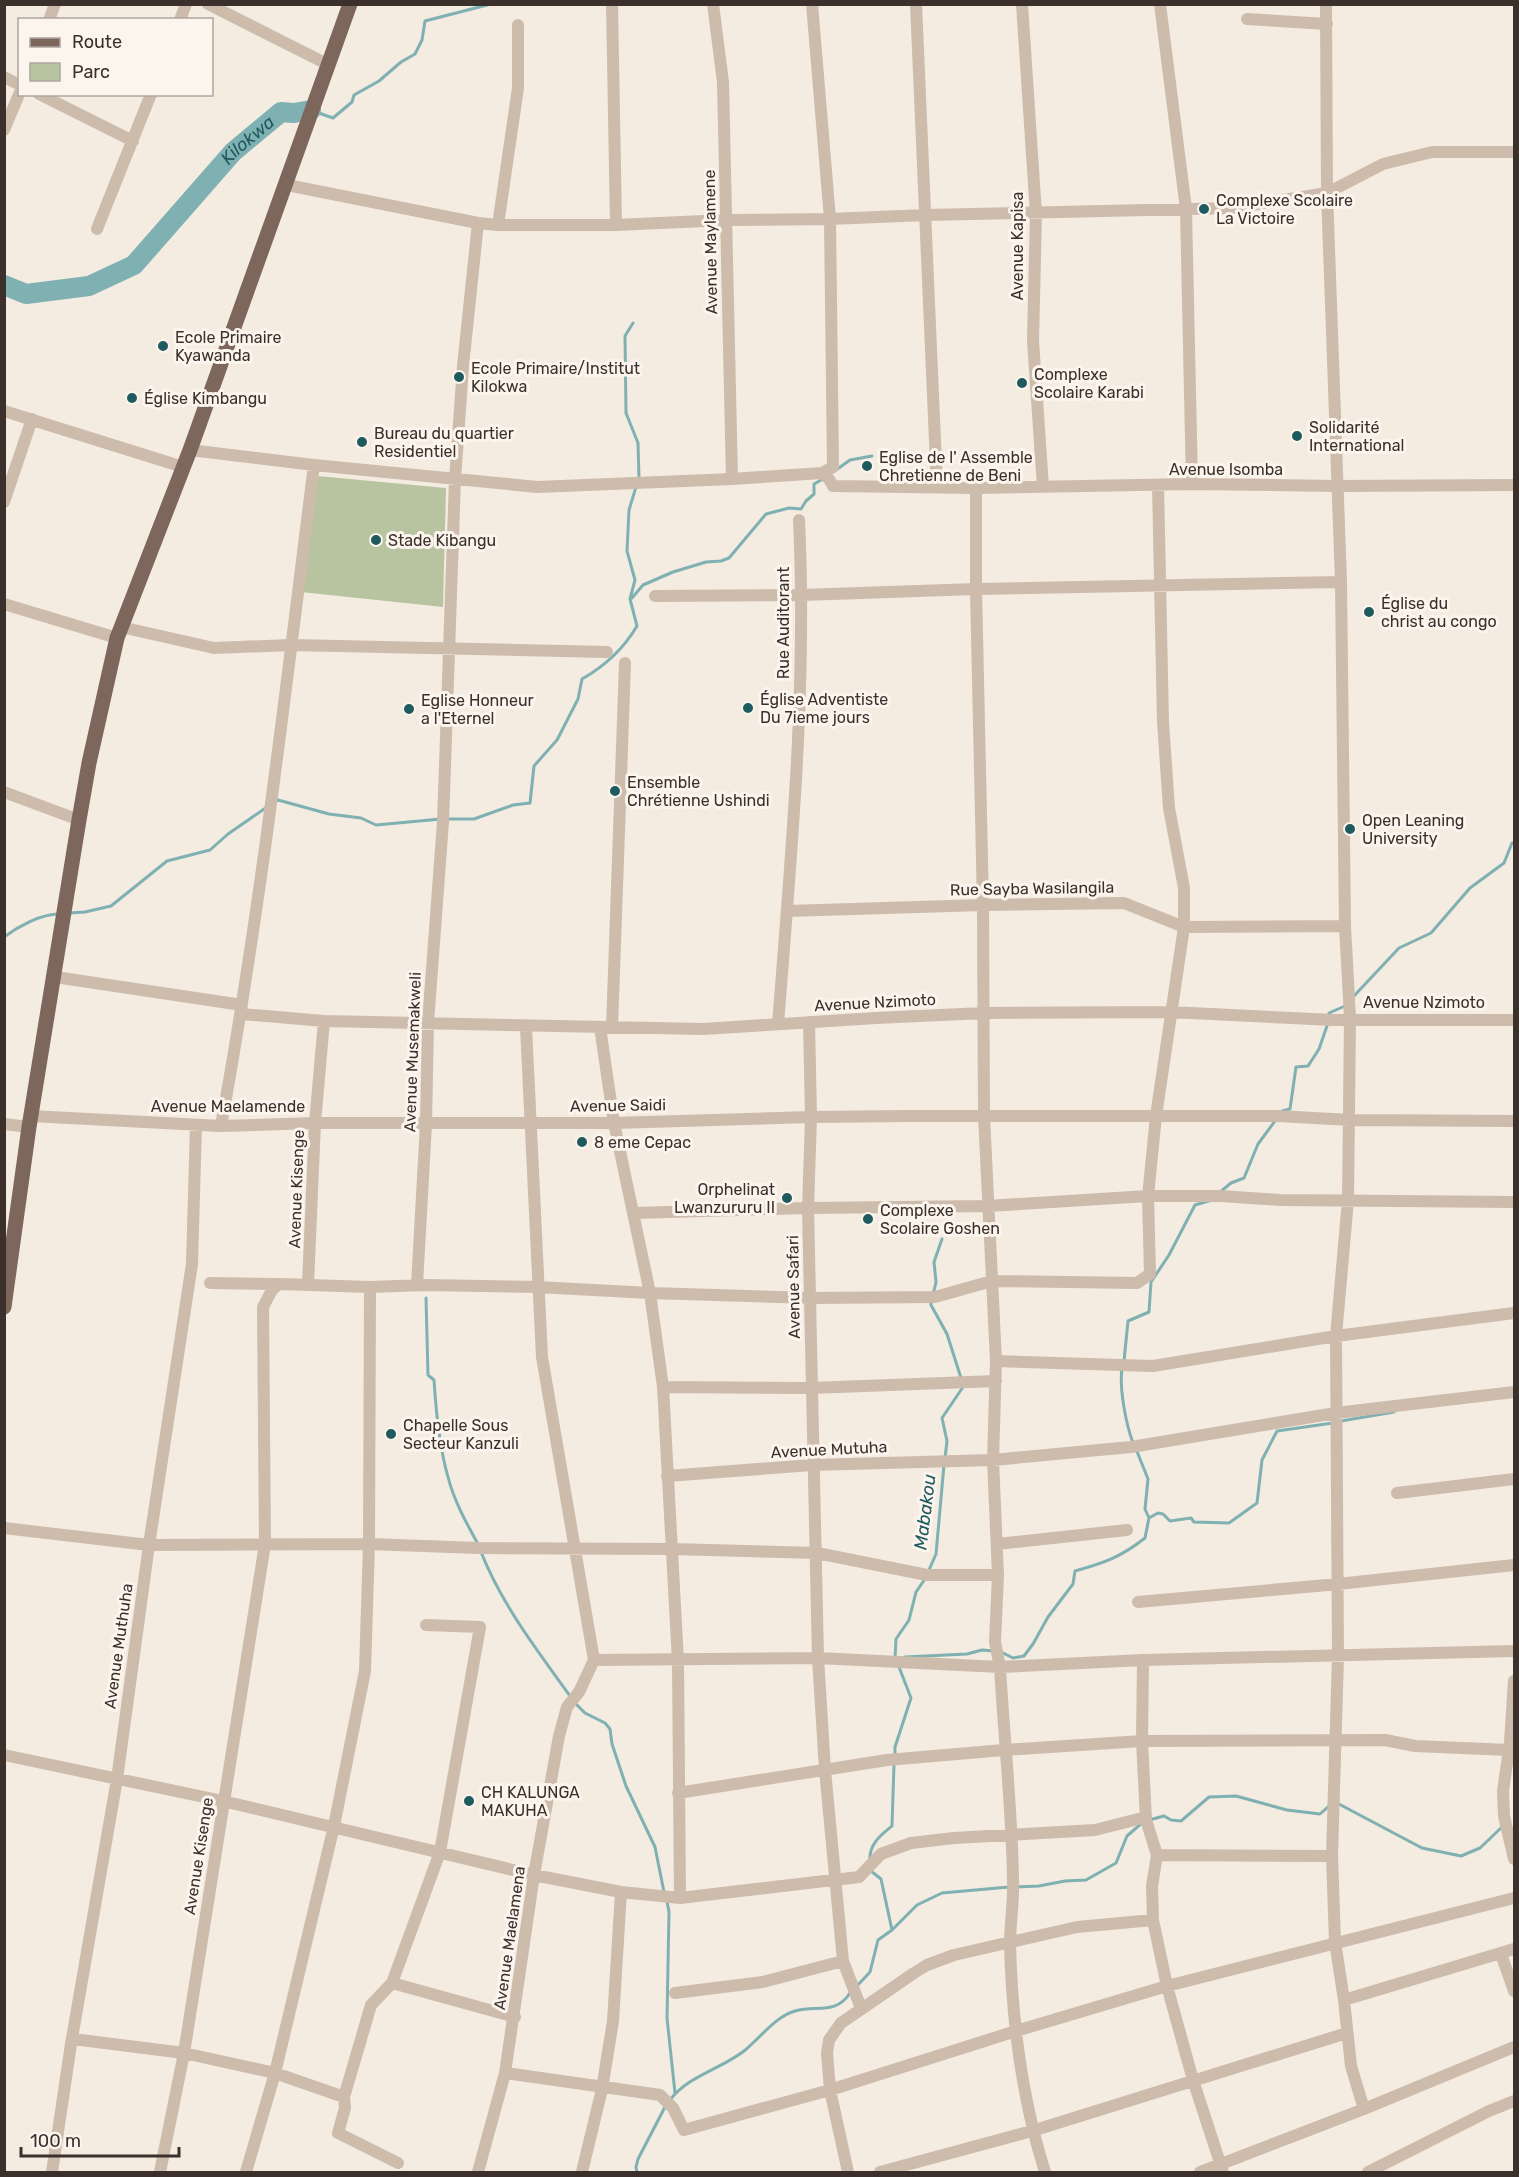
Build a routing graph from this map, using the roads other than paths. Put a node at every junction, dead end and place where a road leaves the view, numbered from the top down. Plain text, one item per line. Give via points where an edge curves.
1 (208, 4) edge
2 (350, 4) edge
3 (612, 4) edge
4 (713, 4) edge
5 (812, 4) edge
6 (916, 4) edge
7 (1022, 4) edge
8 (1160, 4) edge
9 (1326, 4) edge
10 (1247, 19) dead end
11 (1327, 24) junction
12 (518, 25) dead end
13 (329, 65) junction
14 (4, 77) edge
15 (18, 84) edge
16 (18, 96) edge
17 (43, 96) edge
18 (150, 96) edge
19 (4, 130) edge
20 (133, 141) junction
21 (1515, 152) edge
22 (287, 185) junction
23 (1327, 194) junction
24 (1186, 209) junction
25 (927, 214) junction
26 (1036, 214) junction
27 (830, 219) junction
28 (726, 220) junction
29 (478, 223) junction
30 (498, 225) junction
31 (616, 225) junction
32 (98, 229) dead end
33 (4, 411) edge
34 (32, 419) junction
35 (190, 450) junction
36 (314, 465) junction
37 (183, 467) junction
38 (826, 476) junction
39 (732, 479) junction
40 (455, 480) junction
41 (1192, 484) junction
42 (1158, 485) junction
43 (1515, 485) edge
44 (1337, 486) junction
45 (937, 487) junction
46 (1043, 487) junction
47 (976, 488) junction
48 (4, 502) edge
49 (799, 520) dead end
50 (1341, 582) junction
51 (1160, 586) junction
52 (976, 589) junction
53 (802, 595) junction
54 (655, 596) dead end
55 (4, 604) edge
56 (119, 633) junction
57 (291, 645) junction
58 (449, 647) junction
59 (608, 652) dead end
60 (625, 663) dead end
61 (4, 792) edge
62 (79, 820) junction
63 (983, 905) junction
64 (787, 910) junction
65 (1345, 926) junction
66 (1184, 927) junction
67 (55, 977) junction
68 (242, 1010) junction
69 (1170, 1012) junction
70 (984, 1013) junction
71 (1350, 1018) junction
72 (1514, 1019) edge
73 (324, 1021) junction
74 (809, 1022) junction
75 (428, 1023) junction
76 (778, 1024) junction
77 (526, 1027) junction
78 (606, 1027) junction
79 (1515, 1029) edge
80 (984, 1116) junction
81 (1156, 1116) junction
82 (811, 1117) junction
83 (1350, 1120) junction
84 (1515, 1121) edge
85 (30, 1122) junction
86 (315, 1123) junction
87 (530, 1123) junction
88 (614, 1123) junction
89 (4, 1124) edge
90 (426, 1124) junction
91 (196, 1125) junction
92 (221, 1126) junction
93 (1148, 1196) junction
94 (1347, 1200) junction
95 (1515, 1202) edge
96 (988, 1206) junction
97 (808, 1208) junction
98 (634, 1213) junction
99 (992, 1281) junction
100 (210, 1283) dead end
101 (279, 1284) junction
102 (308, 1284) junction
103 (417, 1285) junction
104 (370, 1287) junction
105 (537, 1287) junction
106 (650, 1293) junction
107 (810, 1298) junction
108 (4, 1307) edge
109 (1515, 1313) edge
110 (1336, 1336) junction
111 (996, 1361) junction
112 (996, 1381) junction
113 (663, 1387) junction
114 (812, 1388) junction
115 (1515, 1392) edge
116 (1336, 1413) junction
117 (993, 1460) junction
118 (812, 1465) junction
119 (667, 1476) junction
120 (1515, 1479) edge
121 (1397, 1493) dead end
122 (4, 1528) edge
123 (1127, 1530) dead end
124 (265, 1544) junction
125 (369, 1544) junction
126 (997, 1544) junction
127 (149, 1545) junction
128 (574, 1548) junction
129 (672, 1549) junction
130 (816, 1552) junction
131 (1515, 1565) edge
132 (998, 1575) junction
133 (1338, 1584) junction
134 (1138, 1602) dead end
135 (426, 1625) dead end
136 (1515, 1651) edge
137 (1338, 1656) junction
138 (818, 1659) junction
139 (594, 1660) junction
140 (1143, 1660) junction
141 (678, 1661) junction
142 (998, 1661) junction
143 (1515, 1681) edge
144 (1337, 1740) junction
145 (1143, 1741) junction
146 (1511, 1745) edge
147 (1004, 1750) junction
148 (4, 1755) edge
149 (825, 1770) junction
150 (117, 1779) junction
151 (678, 1793) junction
152 (224, 1801) junction
153 (1146, 1817) junction
154 (334, 1826) junction
155 (1011, 1834) junction
156 (440, 1852) junction
157 (1157, 1854) junction
158 (1332, 1856) junction
159 (1515, 1859) edge
160 (534, 1875) junction
161 (835, 1879) junction
162 (621, 1892) junction
163 (671, 1897) junction
164 (1515, 1898) edge
165 (1153, 1920) junction
166 (1010, 1942) junction
167 (1335, 1942) junction
168 (1515, 1949) edge
169 (1501, 1954) junction
170 (843, 1961) junction
171 (392, 1983) junction
172 (1167, 1986) junction
173 (1515, 1991) edge
174 (675, 1993) dead end
175 (1344, 2000) junction
176 (861, 2008) junction
177 (514, 2017) junction
178 (1016, 2031) junction
179 (1347, 2032) junction
180 (73, 2039) junction
181 (1515, 2047) edge
182 (184, 2053) junction
183 (275, 2073) junction
184 (505, 2073) junction
185 (1193, 2080) junction
186 (602, 2088) junction
187 (830, 2090) junction
188 (344, 2097) junction
189 (1515, 2101) edge
190 (1364, 2109) junction
191 (1032, 2131) junction
192 (398, 2163) dead end
193 (1222, 2168) edge
194 (56, 2172) edge
195 (159, 2172) edge
196 (246, 2172) edge
197 (478, 2172) edge
198 (582, 2172) edge
199 (848, 2172) edge
200 (880, 2172) edge
201 (1045, 2172) edge
202 (1200, 2172) edge
203 (1368, 2172) edge

1 - 13 street
2 - 13 main road
3 - 31 street
4 - 28 street, Avenue Maylamene via 723,82
5 - 27 street
6 - 25 street
7 - 26 street, Avenue Kapisa
8 - 24 street
9 - 11 street
10 - 11 street
11 - 23 street
12 - 30 street via 518,88
13 - 22 main road
14 - 15 street
16 - 19 street
17 - 20 street
18 - 20 street
20 - 32 street
21 - 23 street via 1432,152 1383,165
22 - 29 street
22 - 35 main road
23 - 24 street via 1233,208
23 - 44 street
24 - 26 street
24 - 41 street
25 - 26 street
25 - 27 street
25 - 45 street
26 - 46 street, Avenue Kapisa via 1033,341
27 - 28 street
27 - 38 street via 833,467
28 - 31 street
28 - 39 street, Avenue Maylamene
29 - 30 street
29 - 40 street, Avenue Musemakweli
30 - 31 street
33 - 34 street
34 - 37 street
34 - 48 street
35 - 36 street
35 - 37 main road
36 - 40 street
36 - 57 street
37 - 56 main road
38 - 39 street
38 - 45 street, Avenue Isomba via 833,486
39 - 40 street via 537,487
40 - 58 street, Avenue Musemakweli
41 - 42 street, Avenue Isomba
41 - 44 street, Avenue Isomba
42 - 46 street, Avenue Isomba
42 - 51 street
43 - 44 street, Avenue Isomba
44 - 50 street
45 - 47 street, Avenue Isomba
46 - 47 street, Avenue Isomba
47 - 52 street
49 - 53 street, Rue Auditorant
50 - 51 street
50 - 65 street
51 - 52 street
51 - 66 street via 1169,808 1184,888
52 - 53 street
52 - 63 street
53 - 54 street
53 - 64 street, Rue Auditorant
55 - 56 street
56 - 57 street via 214,648
56 - 62 main road
57 - 58 street
57 - 68 street
58 - 59 street
58 - 75 street, Avenue Musemakweli
60 - 78 street
61 - 62 street
62 - 67 main road
63 - 64 street, Rue Sayba Wasilangila
63 - 66 street, Rue Sayba Wasilangila via 1124,903
63 - 70 street
64 - 76 street
65 - 66 street, Rue Sayba Wasilangila
65 - 71 street
66 - 69 street
67 - 68 street
67 - 85 main road
68 - 73 street
68 - 92 street
69 - 70 street, Avenue Nzimoto
69 - 71 street, Avenue Nzimoto
69 - 81 street
70 - 74 street, Avenue Nzimoto
70 - 80 street
71 - 72 street, Avenue Nzimoto
71 - 83 street
72 - 79 street
73 - 75 street
73 - 86 street, Avenue Kisenge
74 - 76 street, Avenue Nzimoto
74 - 82 street, Avenue Safari
75 - 77 street, Avenue Nzimoto
75 - 90 street, Avenue Musemakweli
76 - 78 street, Avenue Nzimoto via 703,1029
77 - 78 street, Avenue Nzimoto
77 - 87 street
78 - 88 street
80 - 81 street, Avenue Saidi
80 - 82 street, Avenue Saidi
80 - 96 street
81 - 83 street, Avenue Saidi
81 - 93 street
82 - 88 street, Avenue Saidi
82 - 97 street, Avenue Safari
83 - 84 street, Avenue Saidi
83 - 94 street
85 - 89 street, Avenue Maelamende
85 - 91 street, Avenue Maelamende
85 - 108 main road
86 - 90 street, Avenue Maelamende
86 - 92 street, Avenue Maelamende
86 - 102 street, Avenue Kisenge
87 - 88 street, Avenue Saidi
87 - 90 street, Avenue Saidi
87 - 105 street
88 - 98 street
90 - 103 street, Avenue Musemakweli
91 - 92 street, Avenue Maelamende
91 - 127 street, Avenue Muthuha via 192,1264
93 - 94 street
93 - 96 street
93 - 99 street via 1150,1274 1137,1283
94 - 95 street
94 - 110 street
96 - 97 street
96 - 99 street
97 - 98 street
97 - 107 street, Avenue Safari
98 - 106 street
99 - 107 street via 932,1297
99 - 111 street
100 - 101 street
101 - 102 street
101 - 124 street, Avenue Kisenge via 263,1307
102 - 104 street
103 - 104 street
103 - 105 street
104 - 125 street
105 - 106 street
105 - 128 street via 542,1357
106 - 107 street
106 - 113 street
107 - 114 street, Avenue Safari
109 - 110 street
110 - 111 street via 1154,1366
110 - 116 street
111 - 112 street
112 - 114 street
112 - 117 street
113 - 114 street
113 - 119 street
114 - 118 street, Avenue Safari
115 - 116 street, Avenue Mutuha
116 - 117 street, Avenue Mutuha via 1135,1446
116 - 133 street
117 - 118 street, Avenue Mutuha
117 - 126 street
118 - 119 street, Avenue Mutuha
118 - 130 street, Avenue Safari
119 - 129 street
120 - 121 street
122 - 127 street
123 - 126 street
124 - 125 street
124 - 127 street
124 - 152 street, Avenue Kisenge
125 - 128 street
125 - 154 street via 365,1671
126 - 132 street
127 - 150 street, Avenue Muthuha
128 - 129 street
128 - 139 street
129 - 130 street
129 - 141 street
130 - 132 street via 927,1575
130 - 138 street, Avenue Safari
131 - 133 street
132 - 142 street
133 - 134 street
133 - 137 street
135 - 156 street via 480,1627
136 - 137 street
137 - 140 street
137 - 144 street
138 - 141 street
138 - 142 street via 898,1663
138 - 149 street, Avenue Safari
139 - 141 street
139 - 160 street, Avenue Maelamena via 567,1707
140 - 142 street
140 - 145 street
141 - 151 street
142 - 147 street
143 - 146 street
144 - 145 street
144 - 146 street via 1385,1740 1415,1746
144 - 158 street
145 - 147 street
145 - 153 street
146 - 159 street via 1503,1791
147 - 149 street via 887,1760
147 - 155 street
148 - 150 street
149 - 151 street
149 - 161 street, Avenue Safari
150 - 152 street
150 - 180 street, Avenue Muthuha
151 - 163 street
152 - 154 street
152 - 182 street, Avenue Kisenge
153 - 155 street via 1095,1830
153 - 157 street
154 - 156 street
154 - 183 street
155 - 161 street via 911,1843 881,1854 859,1877
155 - 166 street
156 - 160 street
156 - 171 street
157 - 158 street
157 - 165 street via 1152,1886
158 - 167 street
160 - 162 street
160 - 177 street, Avenue Maelamena
161 - 163 street
161 - 170 street, Avenue Safari
162 - 163 street
162 - 186 street via 613,2021
164 - 167 street
165 - 166 street via 1077,1927
165 - 172 street
166 - 176 street via 927,1965
166 - 178 street
167 - 172 street
167 - 175 street
168 - 169 street
169 - 173 street
169 - 175 street
170 - 174 street via 763,1982
170 - 176 street, Avenue Safari
171 - 177 street
171 - 188 street via 371,2005
172 - 178 street
172 - 185 street
175 - 179 street
176 - 187 street via 829,2040
177 - 184 street, Avenue Maelamena
178 - 187 street
178 - 191 street
179 - 185 street
179 - 190 street via 1351,2066
180 - 182 street
180 - 194 street, Avenue Muthuha
181 - 190 street
182 - 183 street
182 - 195 street, Avenue Kisenge
183 - 188 street
183 - 196 street
184 - 186 street
184 - 197 street, Avenue Maelamena
185 - 191 street
185 - 193 street
186 - 187 street via 660,2096 673,2108 684,2130
186 - 198 street
187 - 199 street
188 - 192 street via 338,2133
189 - 203 street
190 - 193 street
191 - 200 street
191 - 201 street
193 - 202 street

